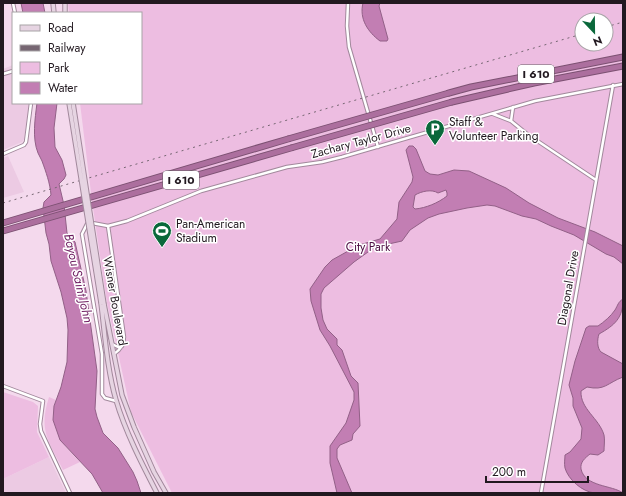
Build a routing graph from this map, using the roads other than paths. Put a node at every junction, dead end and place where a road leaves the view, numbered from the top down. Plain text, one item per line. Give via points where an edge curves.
1 (348, 3) edge
2 (623, 57) edge
3 (623, 66) edge
4 (623, 84) edge
5 (613, 85) junction
6 (31, 104) edge
7 (69, 104) edge
8 (73, 104) edge
9 (513, 107) junction
10 (492, 114) junction
11 (512, 121) junction
12 (378, 147) junction
13 (3, 154) edge
14 (596, 180) junction
15 (3, 223) edge
16 (108, 226) junction
17 (3, 231) edge
18 (102, 304) junction
19 (112, 344) junction
20 (122, 346) junction
21 (114, 355) junction
22 (3, 386) edge
23 (114, 393) junction
24 (108, 399) junction
25 (116, 402) junction
26 (134, 427) junction
27 (128, 430) junction
28 (70, 493) edge
29 (157, 493) edge
30 (166, 493) edge
31 (541, 493) edge

1 - 12 street via 349,47
2 - 15 highway, I 610, bridge via 471,87
3 - 17 highway, I 610, bridge via 452,102
4 - 5 street, Zachary Taylor Drive
5 - 9 street, Zachary Taylor Drive
5 - 14 street, Diagonal Drive
6 - 13 street via 27,140 24,145
7 - 18 street, Wisner Boulevard, bridge
8 - 18 street, Wisner Boulevard, bridge
9 - 10 street, Zachary Taylor Drive
9 - 11 street
10 - 11 street
10 - 12 street, Zachary Taylor Drive
11 - 14 street via 527,134
12 - 16 street, Zachary Taylor Drive via 322,162 287,167 201,191
14 - 31 street, Diagonal Drive
16 - 20 street via 124,337
16 - 24 street, Zachary Taylor Drive via 87,224 82,234 102,354 102,394
18 - 19 street, Wisner Boulevard
18 - 23 street, Wisner Boulevard
19 - 20 street
19 - 21 street, Wisner Boulevard
20 - 21 street
21 - 26 street, Wisner Boulevard via 122,395
22 - 28 street via 43,401 41,431
23 - 24 street
23 - 25 street, Wisner Boulevard
24 - 25 street
25 - 27 street, Wisner Boulevard
26 - 27 street
26 - 30 street, Wisner Boulevard
27 - 29 street, Wisner Boulevard

